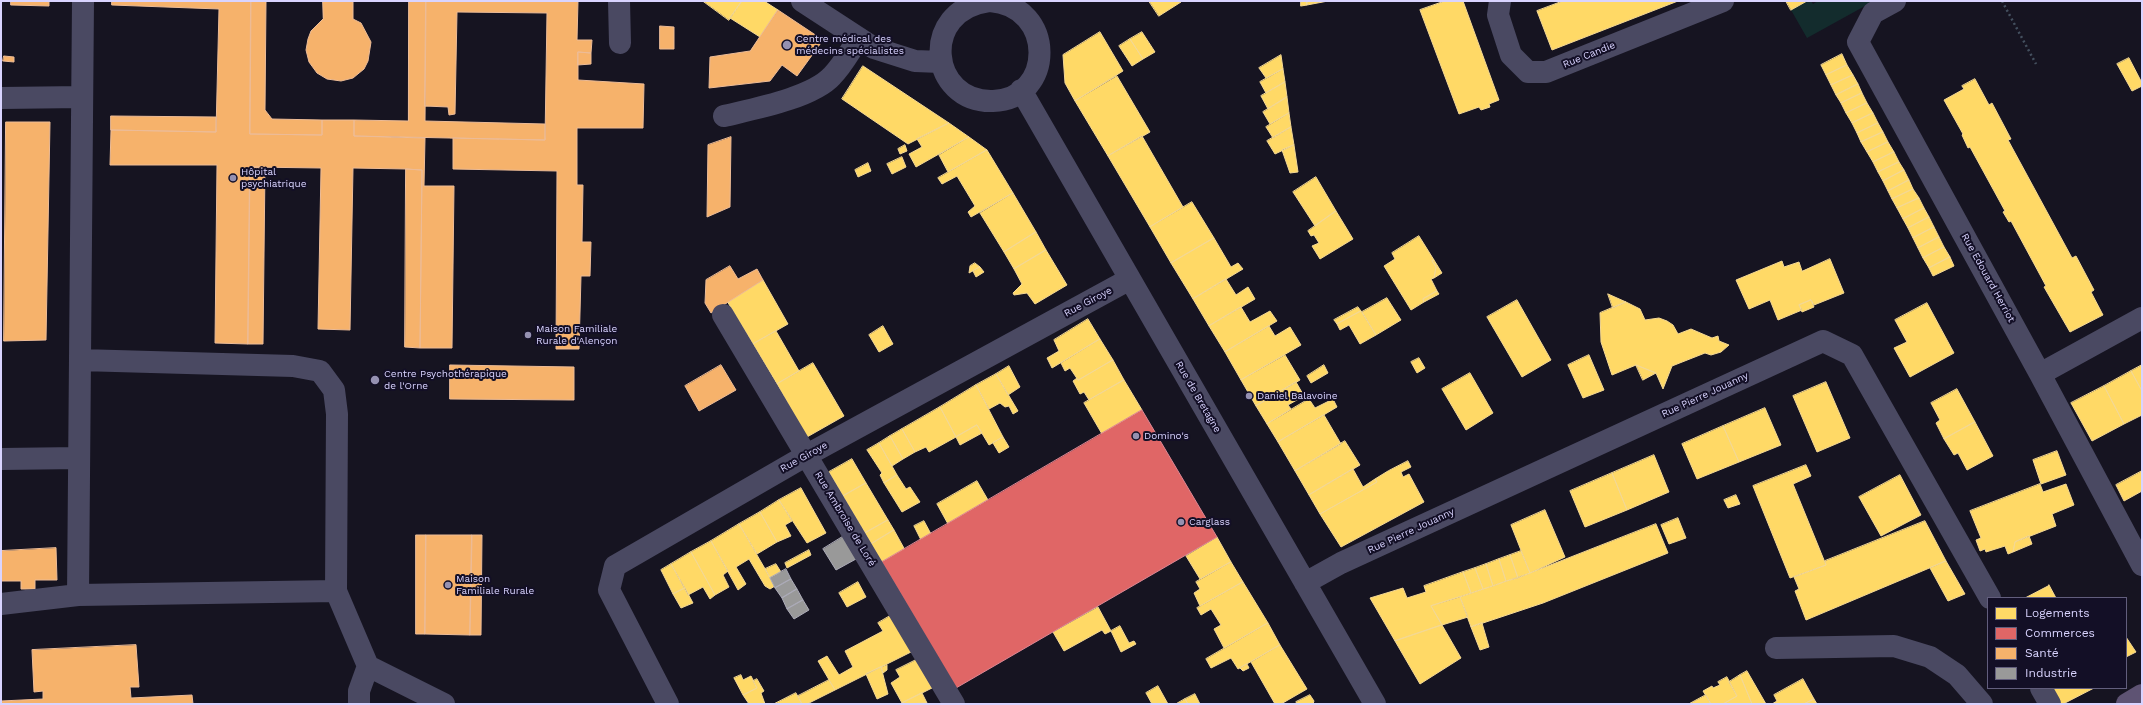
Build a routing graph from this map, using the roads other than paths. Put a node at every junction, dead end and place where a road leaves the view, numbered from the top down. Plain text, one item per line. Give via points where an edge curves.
1 (83, 1) edge
2 (619, 1) edge
3 (802, 1) edge
4 (989, 1) edge
5 (1500, 1) edge
6 (1723, 1) edge
7 (1895, 1) edge
8 (961, 5) edge
9 (1026, 7) edge
10 (859, 38) junction
11 (620, 43) dead end
12 (941, 62) junction
13 (1021, 90) junction
14 (82, 97) junction
15 (1, 98) edge
16 (724, 116) dead end
17 (1130, 279) junction
18 (723, 315) dead end
19 (2142, 318) edge
20 (80, 360) junction
21 (2040, 374) junction
22 (807, 455) junction
23 (79, 458) junction
24 (1, 459) edge
25 (2142, 565) edge
26 (1305, 583) junction
27 (336, 590) junction
28 (78, 595) junction
29 (1989, 597) edge
30 (1, 604) edge
31 (1776, 648) dead end
32 (368, 666) junction
33 (2042, 689) edge
34 (2142, 695) edge
35 (359, 704) edge
36 (444, 704) edge
37 (668, 704) edge
38 (954, 704) edge
39 (1375, 704) edge
40 (1982, 704) edge
41 (2050, 704) edge
42 (2127, 704) edge

1 - 14 street
2 - 11 street
3 - 10 street
4 - 8 street
4 - 9 street
5 - 6 street, Rue Candie via 1498,15 1512,55 1528,72 1546,72
7 - 21 street, Rue Edouard Herriot via 1873,14 1858,42
8 - 12 street via 947,26 940,50
9 - 13 street via 1038,36 1040,56 1034,75
10 - 12 street via 874,48 915,60
10 - 16 street via 831,77 808,91 786,100
12 - 13 street via 956,88 974,98 994,101 1013,96
13 - 17 street, Rue de Bretagne
14 - 15 street
14 - 20 street
17 - 22 street, Rue Giroye
17 - 26 street, Rue de Bretagne
18 - 22 street, Rue Ambroise de Loré
19 - 21 street
20 - 23 street
20 - 27 street via 293,366 320,371 334,390 337,414
21 - 25 street, Rue Edouard Herriot
22 - 37 street, Rue Giroye via 615,566 608,590
22 - 38 street, Rue Ambroise de Loré
23 - 24 street
23 - 28 street
26 - 29 street, Rue Pierre Jouanny via 1348,560 1823,341 1852,355
26 - 39 street, Rue de Bretagne
27 - 28 street
27 - 32 street
28 - 30 street
31 - 40 street via 1894,646 1930,657 1957,675
32 - 35 street via 359,691
32 - 36 street
33 - 41 street
34 - 42 main road

